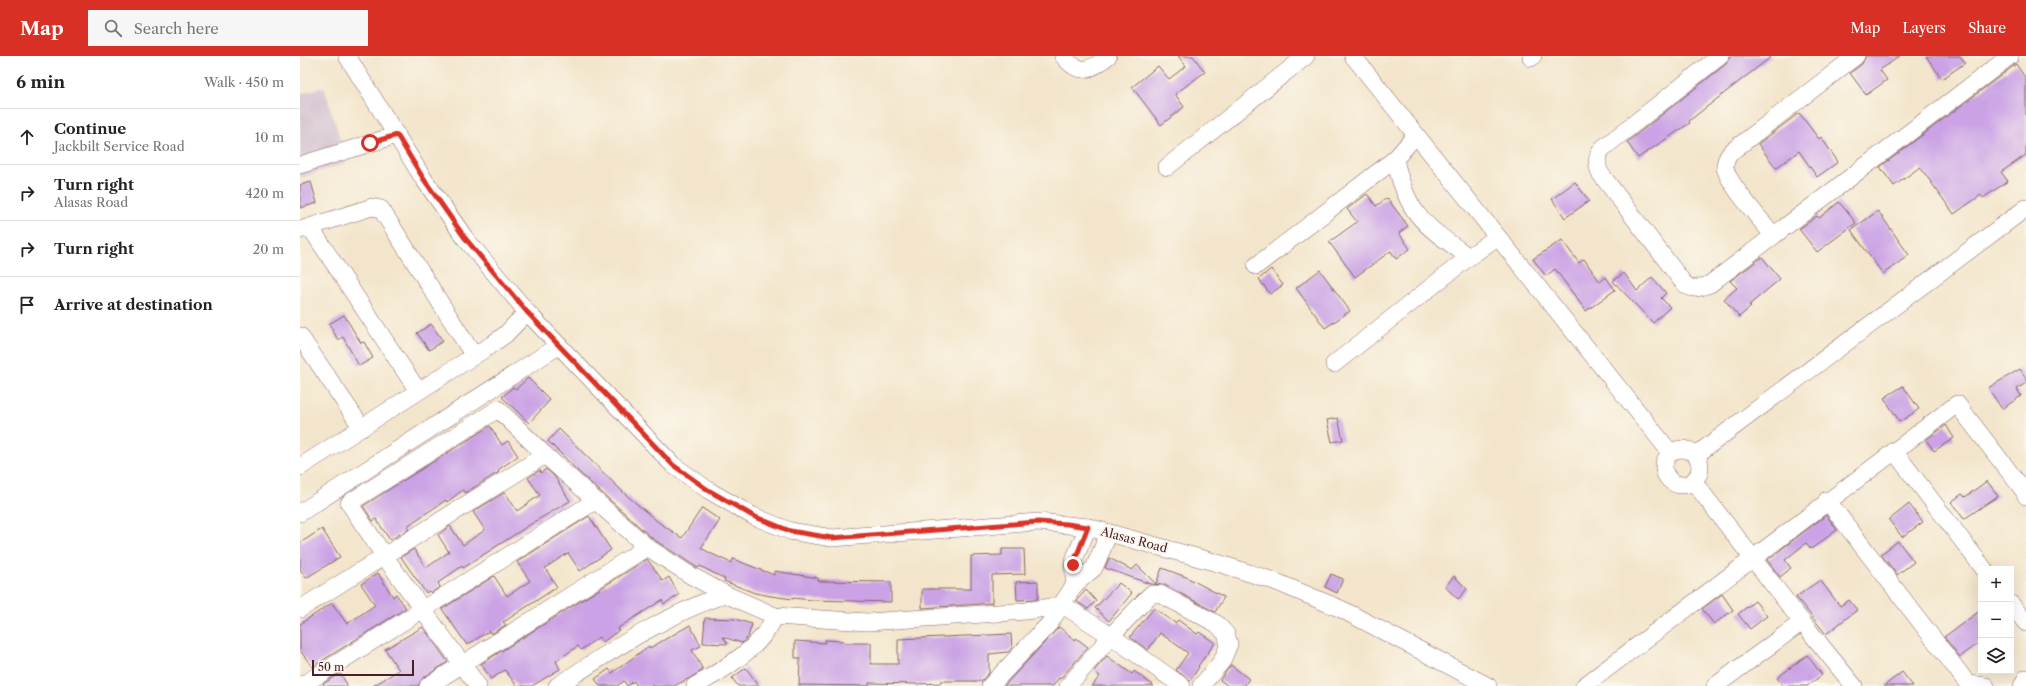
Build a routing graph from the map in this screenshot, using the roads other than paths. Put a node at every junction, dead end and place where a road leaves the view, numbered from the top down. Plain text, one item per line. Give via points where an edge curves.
1 (347, 56) edge
2 (1063, 56) edge
3 (1108, 56) edge
4 (1306, 56) edge
5 (1352, 56) edge
6 (1720, 56) edge
7 (1856, 56) edge
8 (2010, 56) edge
9 (397, 135) junction
10 (1416, 135) junction
11 (1395, 159) junction
12 (300, 165) edge
13 (1167, 167) dead end
14 (2026, 208) edge
15 (305, 229) edge
16 (1773, 235) junction
17 (1497, 237) junction
18 (1469, 257) junction
19 (1256, 266) dead end
20 (527, 312) junction
21 (300, 336) edge
22 (558, 346) junction
23 (474, 356) junction
24 (1334, 364) dead end
25 (418, 391) junction
26 (362, 428) junction
27 (1894, 451) junction
28 (1670, 452) junction
29 (545, 455) junction
30 (1696, 455) junction
31 (301, 463) edge
32 (1693, 481) junction
33 (2026, 496) edge
34 (1827, 500) junction
35 (594, 501) junction
36 (300, 513) edge
37 (1088, 527) junction
38 (1109, 533) junction
39 (647, 546) junction
40 (385, 557) junction
41 (1753, 558) junction
42 (1982, 566) edge
43 (1075, 584) junction
44 (724, 594) junction
45 (1063, 605) junction
46 (2014, 608) edge
47 (300, 609) edge
48 (422, 609) junction
49 (775, 616) junction
50 (1802, 622) junction
51 (2026, 623) edge
52 (1111, 636) junction
53 (463, 664) junction
54 (2026, 678) edge
55 (1848, 684) edge
56 (1967, 685) edge
57 (301, 686) edge
58 (428, 686) edge
59 (478, 686) edge
60 (557, 686) edge
61 (695, 686) edge
62 (990, 686) edge
63 (1068, 686) edge
64 (1182, 686) edge
65 (1201, 686) edge
66 (1488, 686) edge
67 (1584, 686) edge
68 (1715, 686) edge
69 (1986, 686) edge
70 (2022, 686) edge

1 - 9 street, Alasas Road
2 - 3 street via 1069,64 1082,69 1090,68
4 - 13 street
5 - 10 street
6 - 16 street via 1603,148 1598,154 1597,164 1600,173 1687,287 1693,289 1710,284
7 - 16 street via 1726,158 1728,178
8 - 16 street
9 - 12 street
9 - 20 street, Alasas Road via 465,238
10 - 11 street
10 - 17 street
11 - 18 street via 1400,182 1408,201 1422,221
11 - 19 street
14 - 30 street
15 - 23 street via 372,208 381,210
15 - 25 street
17 - 18 street
17 - 28 street
18 - 24 street
20 - 22 street, Alasas Road
20 - 23 street via 506,334
21 - 26 street
22 - 36 street
22 - 37 street, Alasas Road via 673,465 708,490 753,516 790,531 832,538 1038,522
23 - 25 street
25 - 26 street
26 - 31 street
27 - 33 street via 1957,404
27 - 34 street
27 - 42 street
28 - 30 street via 1679,448 1688,449
28 - 32 street via 1663,467 1670,481 1678,484
29 - 35 street
29 - 40 street
29 - 40 street via 498,409 349,503
30 - 32 street via 1700,468
32 - 41 street
34 - 41 street
34 - 56 street
35 - 39 street
35 - 48 street
37 - 38 street, Alasas Road
37 - 43 street via 1073,562
38 - 43 street via 1094,568
38 - 66 street, Alasas Road via 1274,581 1342,609
39 - 44 street via 690,576
39 - 53 street
40 - 47 street
40 - 48 street
41 - 50 street
41 - 67 street
43 - 45 street
44 - 49 street
44 - 60 street via 695,605 625,641
45 - 49 street via 1026,611 868,622
45 - 52 street
45 - 62 street via 1049,624
46 - 51 street
48 - 53 street
48 - 57 street
49 - 61 street via 764,635 743,654 717,674
50 - 55 street
50 - 68 street
52 - 63 street
52 - 64 street
52 - 65 street via 1151,594 1160,594 1174,600 1217,624 1228,639 1229,644 1222,661
53 - 58 street
53 - 59 street
54 - 70 street
56 - 69 street

